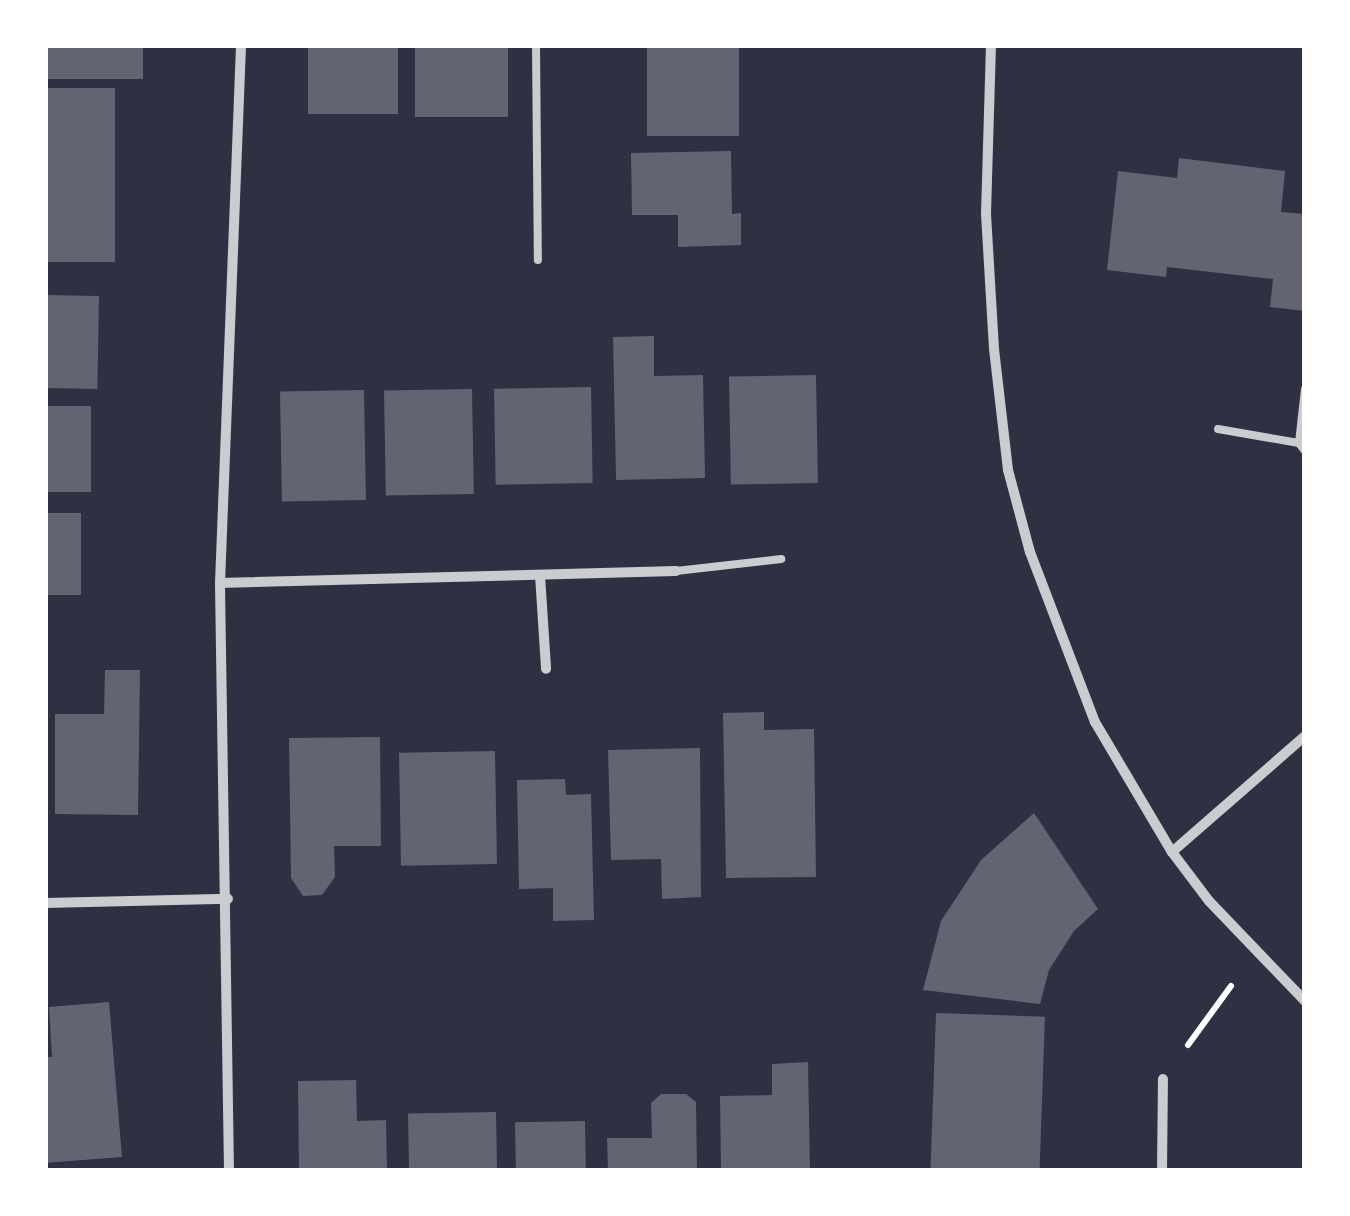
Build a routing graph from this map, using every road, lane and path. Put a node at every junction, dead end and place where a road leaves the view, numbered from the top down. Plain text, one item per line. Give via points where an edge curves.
1 (241, 45) edge
2 (536, 45) edge
3 (991, 45) edge
4 (538, 260) dead end
5 (1305, 388) edge
6 (1218, 428) dead end
7 (1302, 447) edge
8 (781, 558) dead end
9 (676, 571) joint
10 (540, 574) junction
11 (220, 583) junction
12 (546, 669) dead end
13 (1305, 736) edge
14 (1172, 852) junction
15 (228, 899) junction
16 (45, 904) edge
17 (1256, 953) junction
18 (1305, 1001) edge
19 (1163, 1079) joint
20 (229, 1171) edge
21 (1162, 1171) edge

1 - 11 street
2 - 4 lane
3 - 14 street via 986,214 1008,470 1053,621 1095,722
5 - 7 lane
6 - 7 lane
8 - 9 lane
9 - 10 street
10 - 11 street
10 - 12 street
11 - 15 street
13 - 14 street
14 - 17 street
15 - 16 street
15 - 20 street
17 - 18 street
17 - 19 path
19 - 21 street

